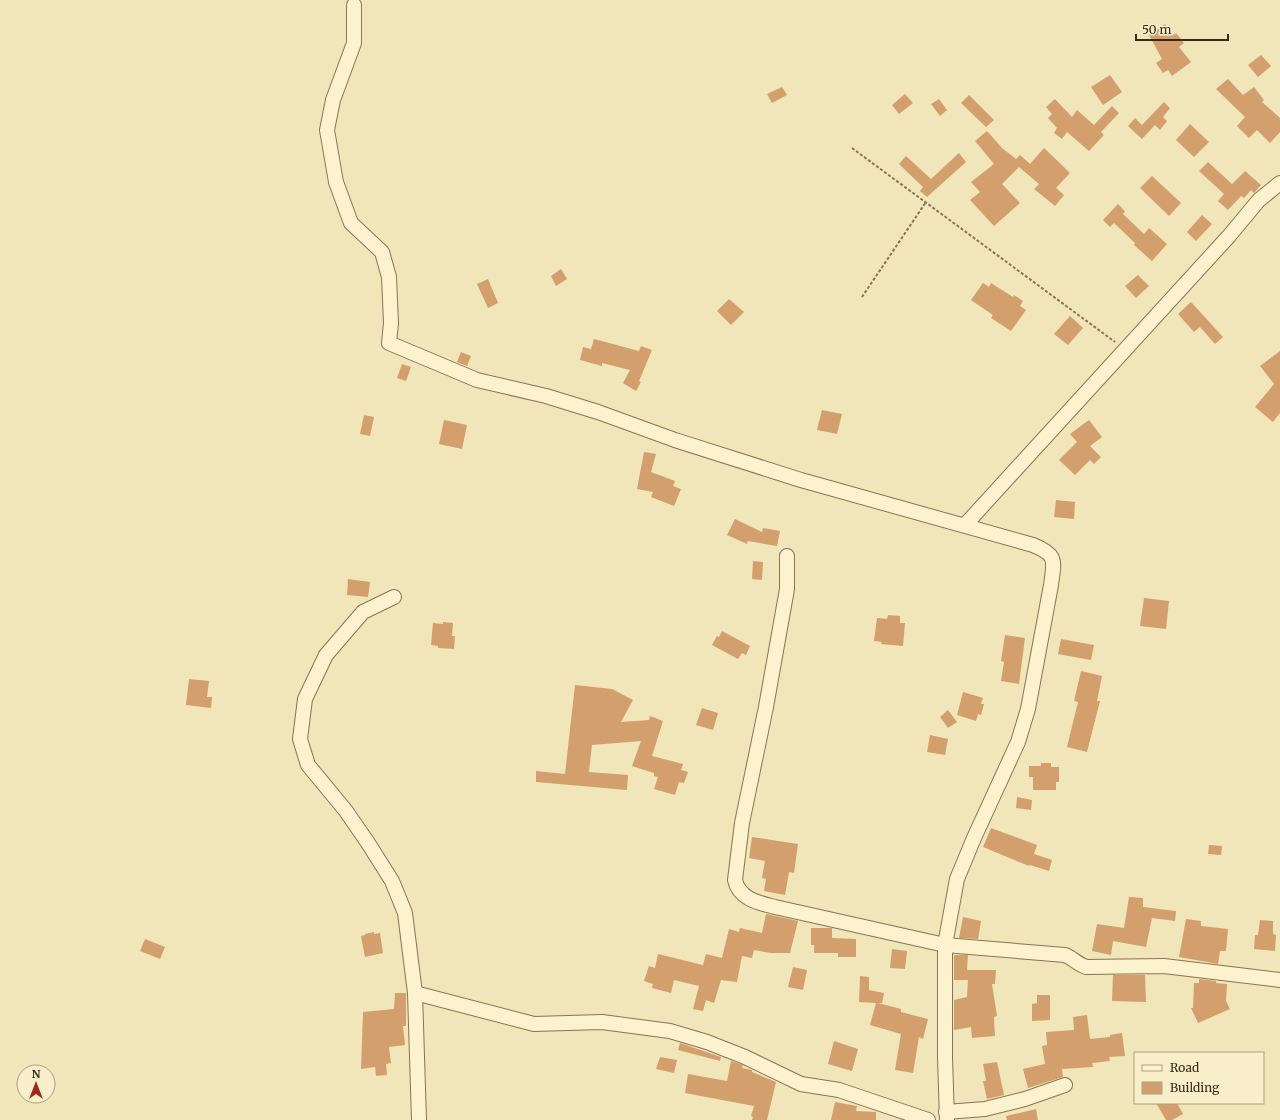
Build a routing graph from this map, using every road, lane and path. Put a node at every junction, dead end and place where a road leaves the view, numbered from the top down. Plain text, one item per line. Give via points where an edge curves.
1 (354, 5) dead end
2 (852, 148) dead end
3 (1280, 182) edge
4 (926, 202) junction
5 (862, 297) dead end
6 (1125, 349) junction
7 (965, 525) junction
8 (787, 556) dead end
9 (394, 597) dead end
10 (945, 945) junction
11 (1280, 980) edge
12 (415, 993) junction
13 (1065, 1085) dead end
14 (947, 1116) edge
15 (419, 1120) edge
16 (928, 1120) edge

1 - 7 street via 354,43 333,100 327,130 336,182 351,223 382,252 389,277 389,343 478,380 546,396 801,480
2 - 4 path
3 - 6 street via 1259,200
4 - 5 path
4 - 6 path
6 - 7 street
7 - 10 street via 1046,550 1052,555 1053,566 1028,709 1018,742 957,879
8 - 10 street via 787,589 742,823 736,886 758,903
9 - 12 street via 363,612 326,655 305,699 300,739 308,765 346,811 392,881 405,912
10 - 11 street via 1065,955 1086,967 1164,966
10 - 14 street
12 - 15 street
12 - 16 street via 534,1024 602,1022 670,1031 707,1042 801,1084 839,1090
13 - 14 street via 1025,1099

